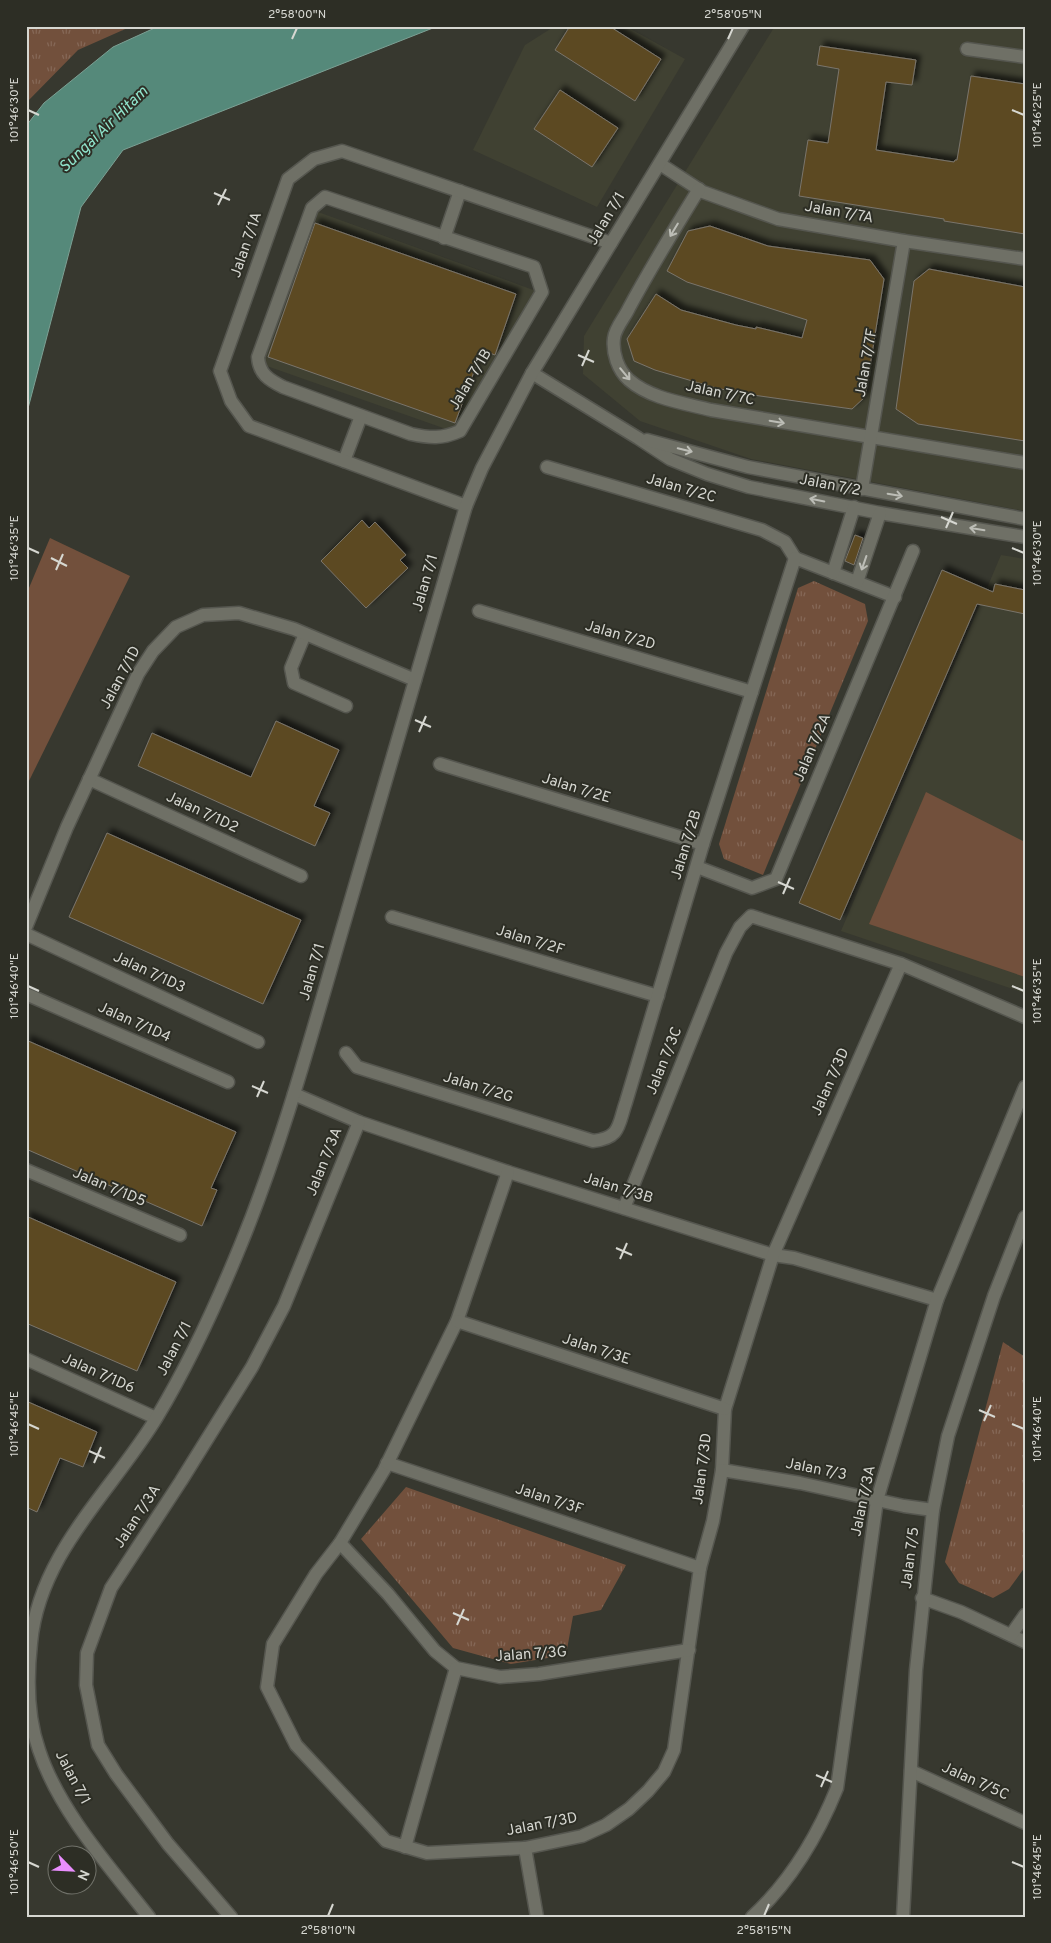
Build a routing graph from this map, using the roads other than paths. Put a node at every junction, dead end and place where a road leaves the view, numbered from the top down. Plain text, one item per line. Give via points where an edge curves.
1 (743, 26) edge
2 (967, 49) dead end
3 (1025, 58) edge
4 (660, 164) junction
5 (699, 189) junction
6 (460, 191) junction
7 (444, 238) junction
8 (904, 241) junction
9 (611, 243) junction
10 (1025, 259) edge
11 (532, 374) junction
12 (361, 416) junction
13 (638, 438) junction
14 (871, 438) junction
15 (344, 461) junction
16 (1025, 463) edge
17 (547, 467) dead end
18 (862, 490) junction
19 (466, 506) junction
20 (854, 507) junction
21 (880, 513) junction
22 (1025, 519) edge
23 (1025, 537) edge
24 (913, 551) dead end
25 (795, 558) junction
26 (833, 573) junction
27 (857, 582) junction
28 (895, 597) junction
29 (479, 611) dead end
30 (305, 634) junction
31 (415, 680) junction
32 (752, 692) junction
33 (346, 706) dead end
34 (440, 764) dead end
35 (89, 779) junction
36 (703, 844) junction
37 (698, 867) junction
38 (301, 876) dead end
39 (392, 917) dead end
40 (26, 927) edge
41 (26, 934) edge
42 (901, 964) junction
43 (26, 994) edge
44 (658, 996) junction
45 (1025, 1017) edge
46 (258, 1042) dead end
47 (346, 1053) dead end
48 (228, 1082) dead end
49 (1025, 1087) edge
50 (294, 1094) junction
51 (358, 1122) junction
52 (607, 1139) joint
53 (26, 1170) edge
54 (508, 1172) junction
55 (624, 1208) junction
56 (1025, 1217) edge
57 (180, 1235) dead end
58 (773, 1255) junction
59 (937, 1300) junction
60 (458, 1320) junction
61 (26, 1359) edge
62 (725, 1410) junction
63 (156, 1418) junction
64 (387, 1463) junction
65 (722, 1470) junction
66 (877, 1500) junction
67 (933, 1510) junction
68 (340, 1543) junction
69 (700, 1568) junction
70 (922, 1598) junction
71 (1025, 1615) edge
72 (1011, 1635) junction
73 (1025, 1642) edge
74 (689, 1650) junction
75 (456, 1668) junction
76 (911, 1771) junction
77 (1025, 1822) edge
78 (405, 1847) junction
79 (525, 1848) junction
80 (148, 1917) edge
81 (231, 1917) edge
82 (537, 1917) edge
83 (752, 1917) edge
84 (903, 1917) edge

1 - 4 street, Jalan 7/1
2 - 3 street
4 - 5 street, Jalan 7/7A
4 - 9 street, Jalan 7/1
5 - 8 street, Jalan 7/7A via 778,219
5 -> 14 street, Jalan 7/7C via 650,268 614,336 618,366 628,379 662,397 711,410
6 - 7 street
6 - 9 street, Jalan 7/1A
6 - 15 street, Jalan 7/1A via 342,151 314,159 288,179 220,372 231,401 249,426
7 - 12 street, Jalan 7/1B via 534,268 542,292 460,431 447,437 431,438
7 - 12 street, Jalan 7/1B via 325,197 312,208 258,357 258,367 283,387
8 - 10 street, Jalan 7/7A
8 - 14 street, Jalan 7/7F
9 - 11 street, Jalan 7/1
11 - 13 street, Jalan 7/2
11 - 19 street, Jalan 7/1 via 482,468
12 - 15 street
13 -> 18 street, Jalan 7/2 via 748,467
20 -> 13 street, Jalan 7/2 via 749,487 706,474 670,459
14 - 16 street, Jalan 7/7C
14 - 18 street, Jalan 7/7F
15 - 19 street, Jalan 7/1A
17 - 25 street, Jalan 7/2C via 762,530 785,542
18 -> 22 street, Jalan 7/2
19 - 31 street, Jalan 7/1
20 - 21 street, Jalan 7/2
20 - 26 street
23 -> 21 street, Jalan 7/2
21 -> 27 street
24 - 28 street, Jalan 7/2A
25 - 26 street
25 - 32 street, Jalan 7/2B
26 - 27 street
27 - 28 street
28 - 37 street, Jalan 7/2A via 776,879 752,888
29 - 32 street, Jalan 7/2D
30 - 31 street, Jalan 7/1D
30 - 33 street via 291,668 294,683
30 - 35 street, Jalan 7/1D via 239,613 203,615 176,627 153,651 138,674
31 - 50 street, Jalan 7/1
32 - 36 street, Jalan 7/2B
34 - 36 street, Jalan 7/2E
35 - 38 street, Jalan 7/1D2
35 - 40 street, Jalan 7/1D
36 - 37 street, Jalan 7/2B
37 - 44 street, Jalan 7/2B
39 - 44 street, Jalan 7/2F
41 - 46 street, Jalan 7/1D3
42 - 45 street
42 - 55 street, Jalan 7/3C via 751,916 740,927 726,953
42 - 58 street, Jalan 7/3D
43 - 48 street, Jalan 7/1D4
44 - 52 street, Jalan 7/2B via 618,1126 614,1135
47 - 52 street, Jalan 7/2G via 357,1068 593,1141
49 - 59 street, Jalan 7/3A
50 - 51 street, Jalan 7/3B
50 - 63 street, Jalan 7/1 via 241,1244 206,1324
51 - 54 street, Jalan 7/3B
51 - 81 street, Jalan 7/3A via 284,1306 252,1367 111,1588 87,1653 86,1685 98,1745 168,1844
53 - 57 street, Jalan 7/1D5
54 - 55 street, Jalan 7/3B
54 - 60 street, Jalan 7/3D
55 - 58 street, Jalan 7/3B
56 - 67 street, Jalan 7/5 via 994,1296 948,1436
58 - 59 street, Jalan 7/3B via 794,1258
58 - 62 street, Jalan 7/3D
59 - 66 street, Jalan 7/3A
60 - 62 street, Jalan 7/3E
60 - 64 street, Jalan 7/3D
61 - 63 street, Jalan 7/1D6
62 - 65 street, Jalan 7/3D
63 - 80 street, Jalan 7/1 via 63,1551 41,1597 31,1638 28,1682 31,1718 50,1778 85,1835
64 - 68 street, Jalan 7/3D
64 - 69 street, Jalan 7/3F
65 - 66 street, Jalan 7/3
65 - 69 street, Jalan 7/3D
66 - 67 street, Jalan 7/3
66 - 83 street, Jalan 7/3A via 837,1788 825,1818 794,1869
67 - 70 street, Jalan 7/5
68 - 75 street, Jalan 7/3G via 435,1651
68 - 78 street, Jalan 7/3D via 316,1574 273,1644 267,1687 296,1745 386,1841
69 - 74 street, Jalan 7/3D
70 - 72 street
70 - 76 street, Jalan 7/5
71 - 72 street
72 - 73 street
74 - 75 street, Jalan 7/3G via 539,1674 500,1677
74 - 79 street, Jalan 7/3D via 674,1750 664,1772 629,1809 606,1825 582,1836
75 - 78 street
76 - 77 street, Jalan 7/5C
76 - 84 street, Jalan 7/5
78 - 79 street, Jalan 7/3D via 427,1853
79 - 82 street

